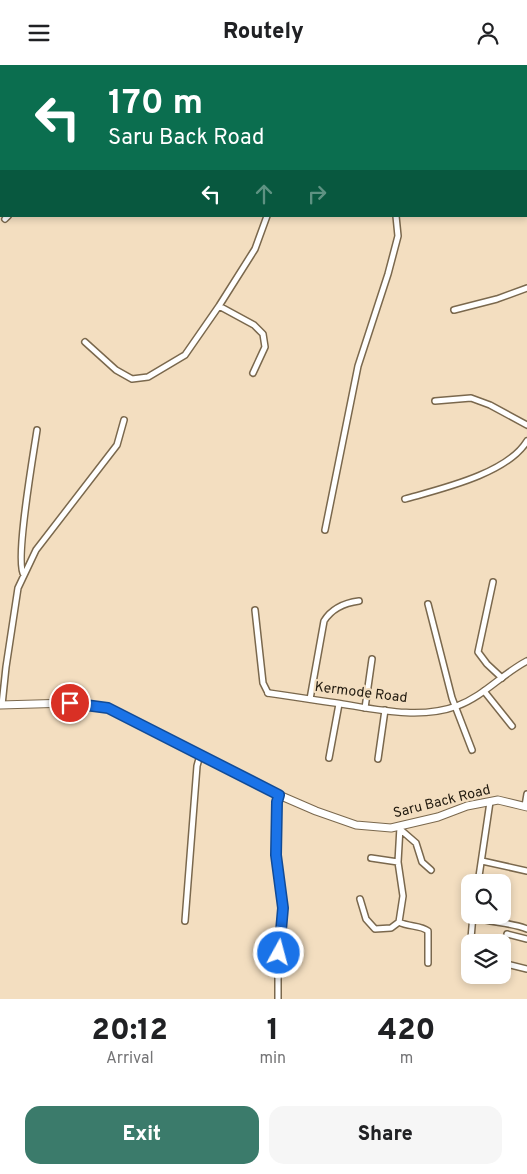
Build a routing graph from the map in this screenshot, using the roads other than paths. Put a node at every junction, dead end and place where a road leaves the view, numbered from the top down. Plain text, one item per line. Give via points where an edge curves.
1 (267, 217) edge
2 (396, 217) edge
3 (527, 288) edge
4 (219, 306) junction
5 (454, 310) dead end
6 (85, 342) dead end
7 (253, 373) dead end
8 (435, 401) dead end
9 (124, 420) dead end
10 (527, 425) edge
11 (36, 430) dead end
12 (527, 441) edge
13 (405, 499) dead end
14 (325, 530) dead end
15 (24, 575) junction
16 (493, 582) dead end
17 (359, 601) dead end
18 (428, 604) dead end
19 (255, 610) dead end
20 (372, 659) dead end
21 (526, 663) edge
22 (502, 677) junction
23 (484, 691) junction
24 (268, 693) joint
25 (310, 699) junction
26 (339, 704) junction
27 (1, 705) edge
28 (456, 706) junction
29 (366, 709) junction
30 (385, 710) junction
31 (512, 726) dead end
32 (472, 750) dead end
33 (200, 755) junction
34 (329, 758) dead end
35 (378, 759) dead end
36 (527, 794) edge
37 (279, 795) junction
38 (490, 802) junction
39 (526, 806) edge
40 (400, 828) junction
41 (370, 858) dead end
42 (482, 861) junction
43 (398, 862) junction
44 (431, 869) dead end
45 (527, 871) edge
46 (480, 874) edge
47 (360, 899) dead end
48 (185, 921) dead end
49 (399, 922) junction
50 (507, 924) edge
51 (527, 929) edge
52 (511, 935) edge
53 (527, 939) edge
54 (428, 963) dead end
55 (511, 965) edge
56 (527, 969) edge
57 (278, 999) edge

1 - 4 street via 255,249
2 - 14 street via 398,236 358,366
3 - 5 street
4 - 6 street via 185,355 148,377 125,376
4 - 7 street via 264,334 265,347
8 - 10 street via 471,398
9 - 15 street via 117,445 36,550
11 - 15 street via 23,524 20,561
12 - 13 street via 516,455 467,481
15 - 27 street via 12,620
16 - 22 street via 478,652
17 - 25 street via 346,602 324,621
18 - 28 street
19 - 24 street via 263,683
20 - 29 street
21 - 22 street, Kermode Road
22 - 23 street, Kermode Road
23 - 28 street, Kermode Road
23 - 31 street
24 - 25 street, Kermode Road
25 - 26 street, Kermode Road
26 - 29 street, Kermode Road
26 - 34 street
27 - 33 main road, Saru Back Road via 70,703 108,708
28 - 30 street, Kermode Road via 417,712
28 - 32 street
29 - 30 street, Kermode Road
30 - 35 street
33 - 37 main road, Saru Back Road
33 - 48 street via 196,766
36 - 39 street
37 - 40 main road, Saru Back Road via 356,825
37 - 57 street via 276,855 283,908
38 - 39 main road, Saru Back Road via 498,800
38 - 40 main road, Saru Back Road via 466,806
38 - 42 street
40 - 43 street
40 - 44 street via 416,843 422,862
41 - 43 street
42 - 45 street
42 - 46 street
43 - 49 street via 403,896
47 - 49 street via 366,919 375,929 391,928
49 - 54 street via 428,931
50 - 51 street
52 - 53 street
55 - 56 street

